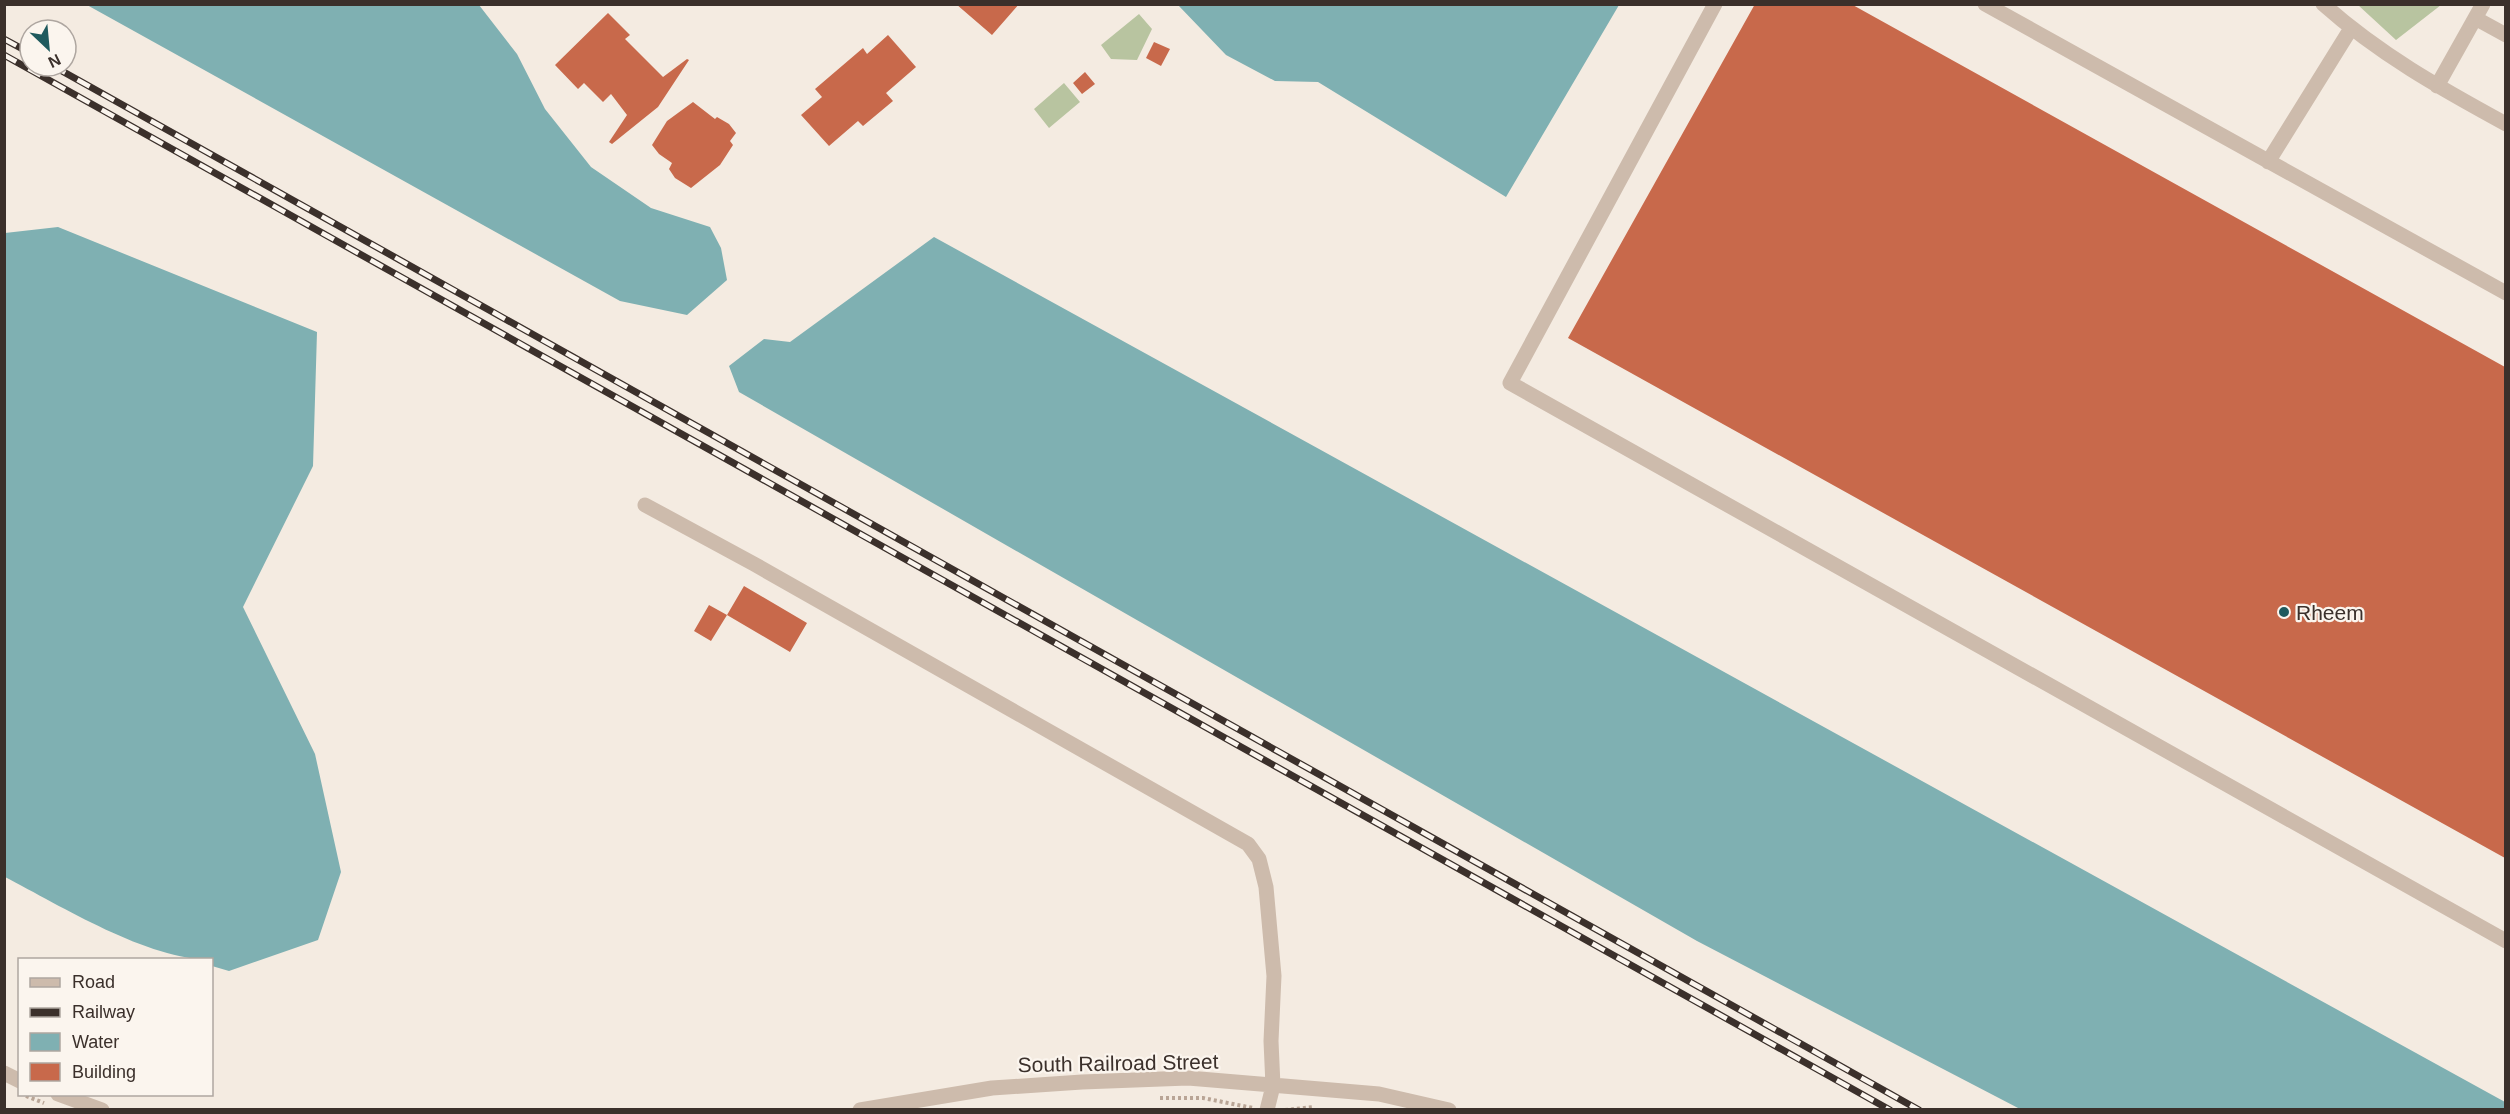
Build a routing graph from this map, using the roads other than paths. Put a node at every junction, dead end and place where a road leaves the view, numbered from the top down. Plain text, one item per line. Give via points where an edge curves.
1 (1715, 4) edge
2 (1985, 4) edge
3 (2323, 4) edge
4 (2479, 11) edge
5 (2350, 30) junction
6 (2505, 35) edge
7 (2437, 86) junction
8 (2505, 124) edge
9 (2268, 162) junction
10 (2505, 293) edge
11 (645, 505) dead end
12 (2505, 941) edge
13 (4, 1073) edge
14 (18, 1080) edge
15 (1273, 1086) junction
16 (60, 1096) edge
17 (102, 1110) edge
18 (860, 1110) edge
19 (1267, 1110) edge
20 (1449, 1110) edge

1 - 12 street via 1510,383
2 - 9 street
3 - 5 street
4 - 6 street
4 - 7 street
5 - 7 street
5 - 9 street
7 - 8 street
9 - 10 street
11 - 15 street via 1248,844 1259,859 1268,907 1274,976
13 - 14 street
15 - 18 street, South Railroad Street via 1188,1078 1082,1082 992,1088
15 - 19 street
15 - 20 street, South Railroad Street via 1379,1094
16 - 17 street

